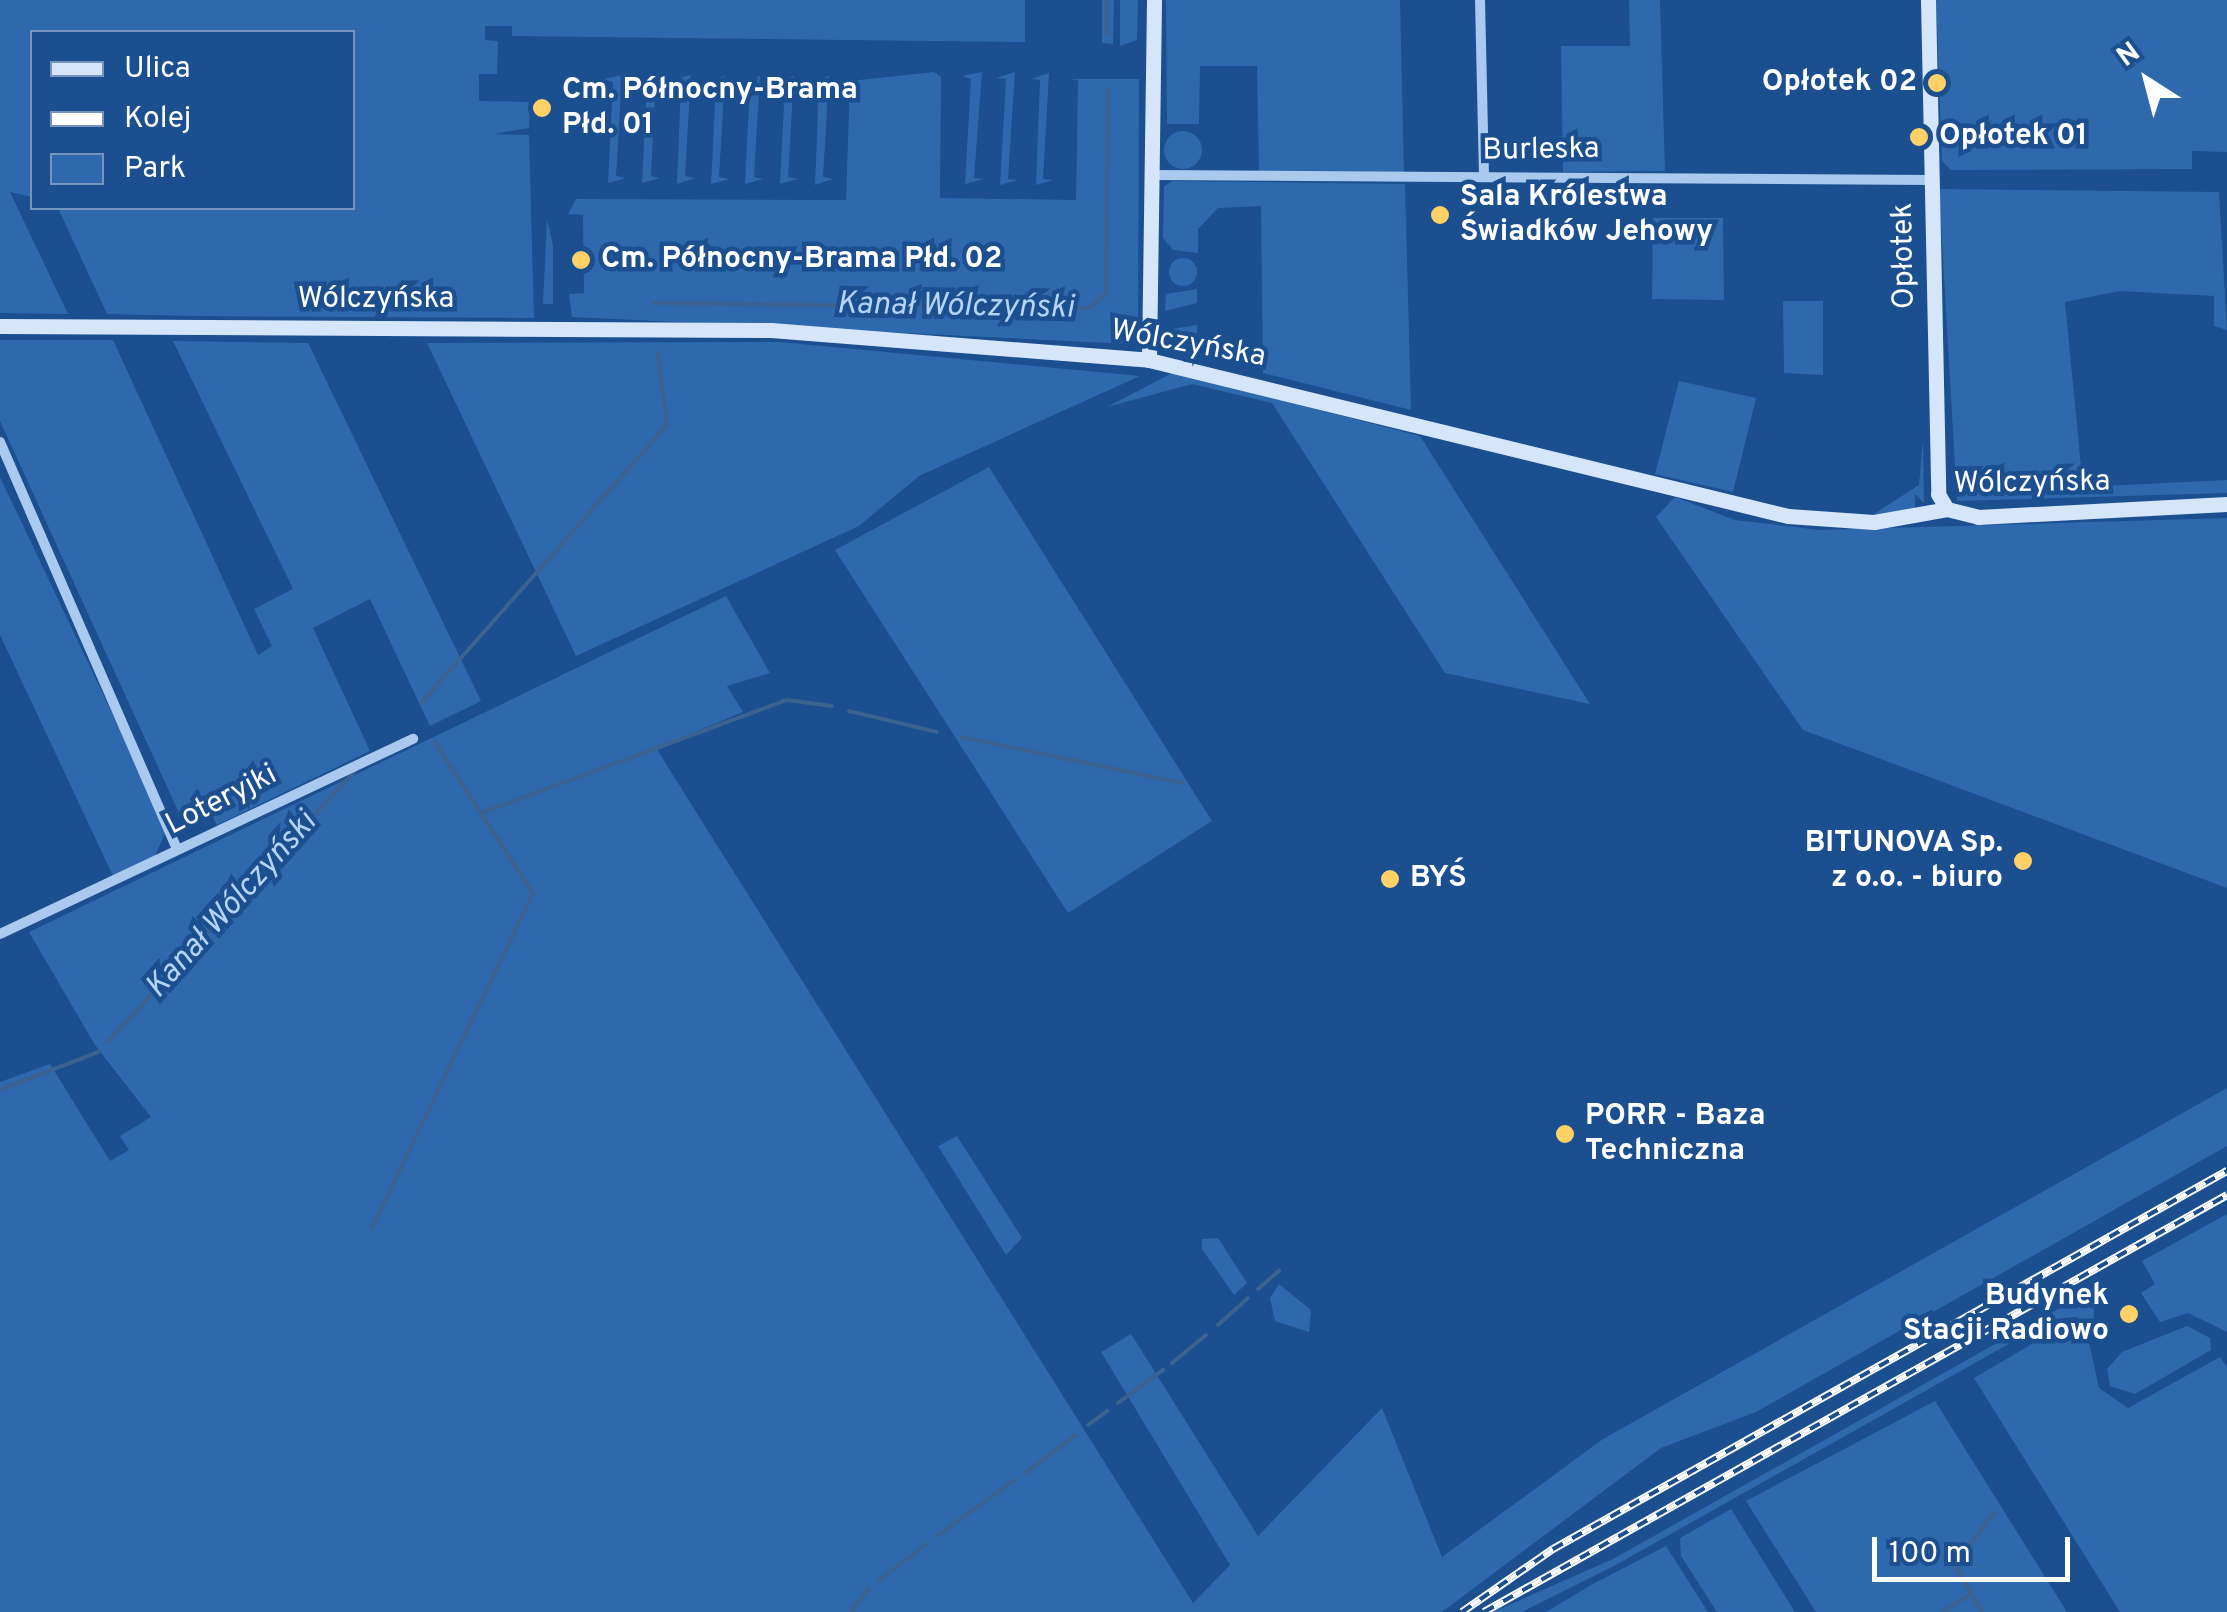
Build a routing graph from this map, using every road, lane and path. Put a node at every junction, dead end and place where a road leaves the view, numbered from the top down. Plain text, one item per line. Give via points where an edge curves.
1 (1154, 0) edge
2 (1480, 0) edge
3 (1928, 0) edge
4 (1152, 175) junction
5 (1484, 178) junction
6 (1931, 180) junction
7 (0, 326) edge
8 (1150, 360) junction
9 (0, 442) edge
10 (2227, 504) edge
11 (1947, 509) junction
12 (413, 739) dead end
13 (176, 846) junction
14 (0, 934) edge

1 - 4 street
2 - 5 street
3 - 6 street, Opłotek
4 - 5 street, Burleska
4 - 8 street
5 - 6 street, Burleska
6 - 11 street, Opłotek via 1938,494
7 - 8 street, Wólczyńska via 771,330
8 - 11 street, Wólczyńska via 1788,516 1874,522
9 - 13 street
10 - 11 street, Wólczyńska via 1978,516
12 - 13 street, Loteryjki
13 - 14 street, Loteryjki via 126,882

